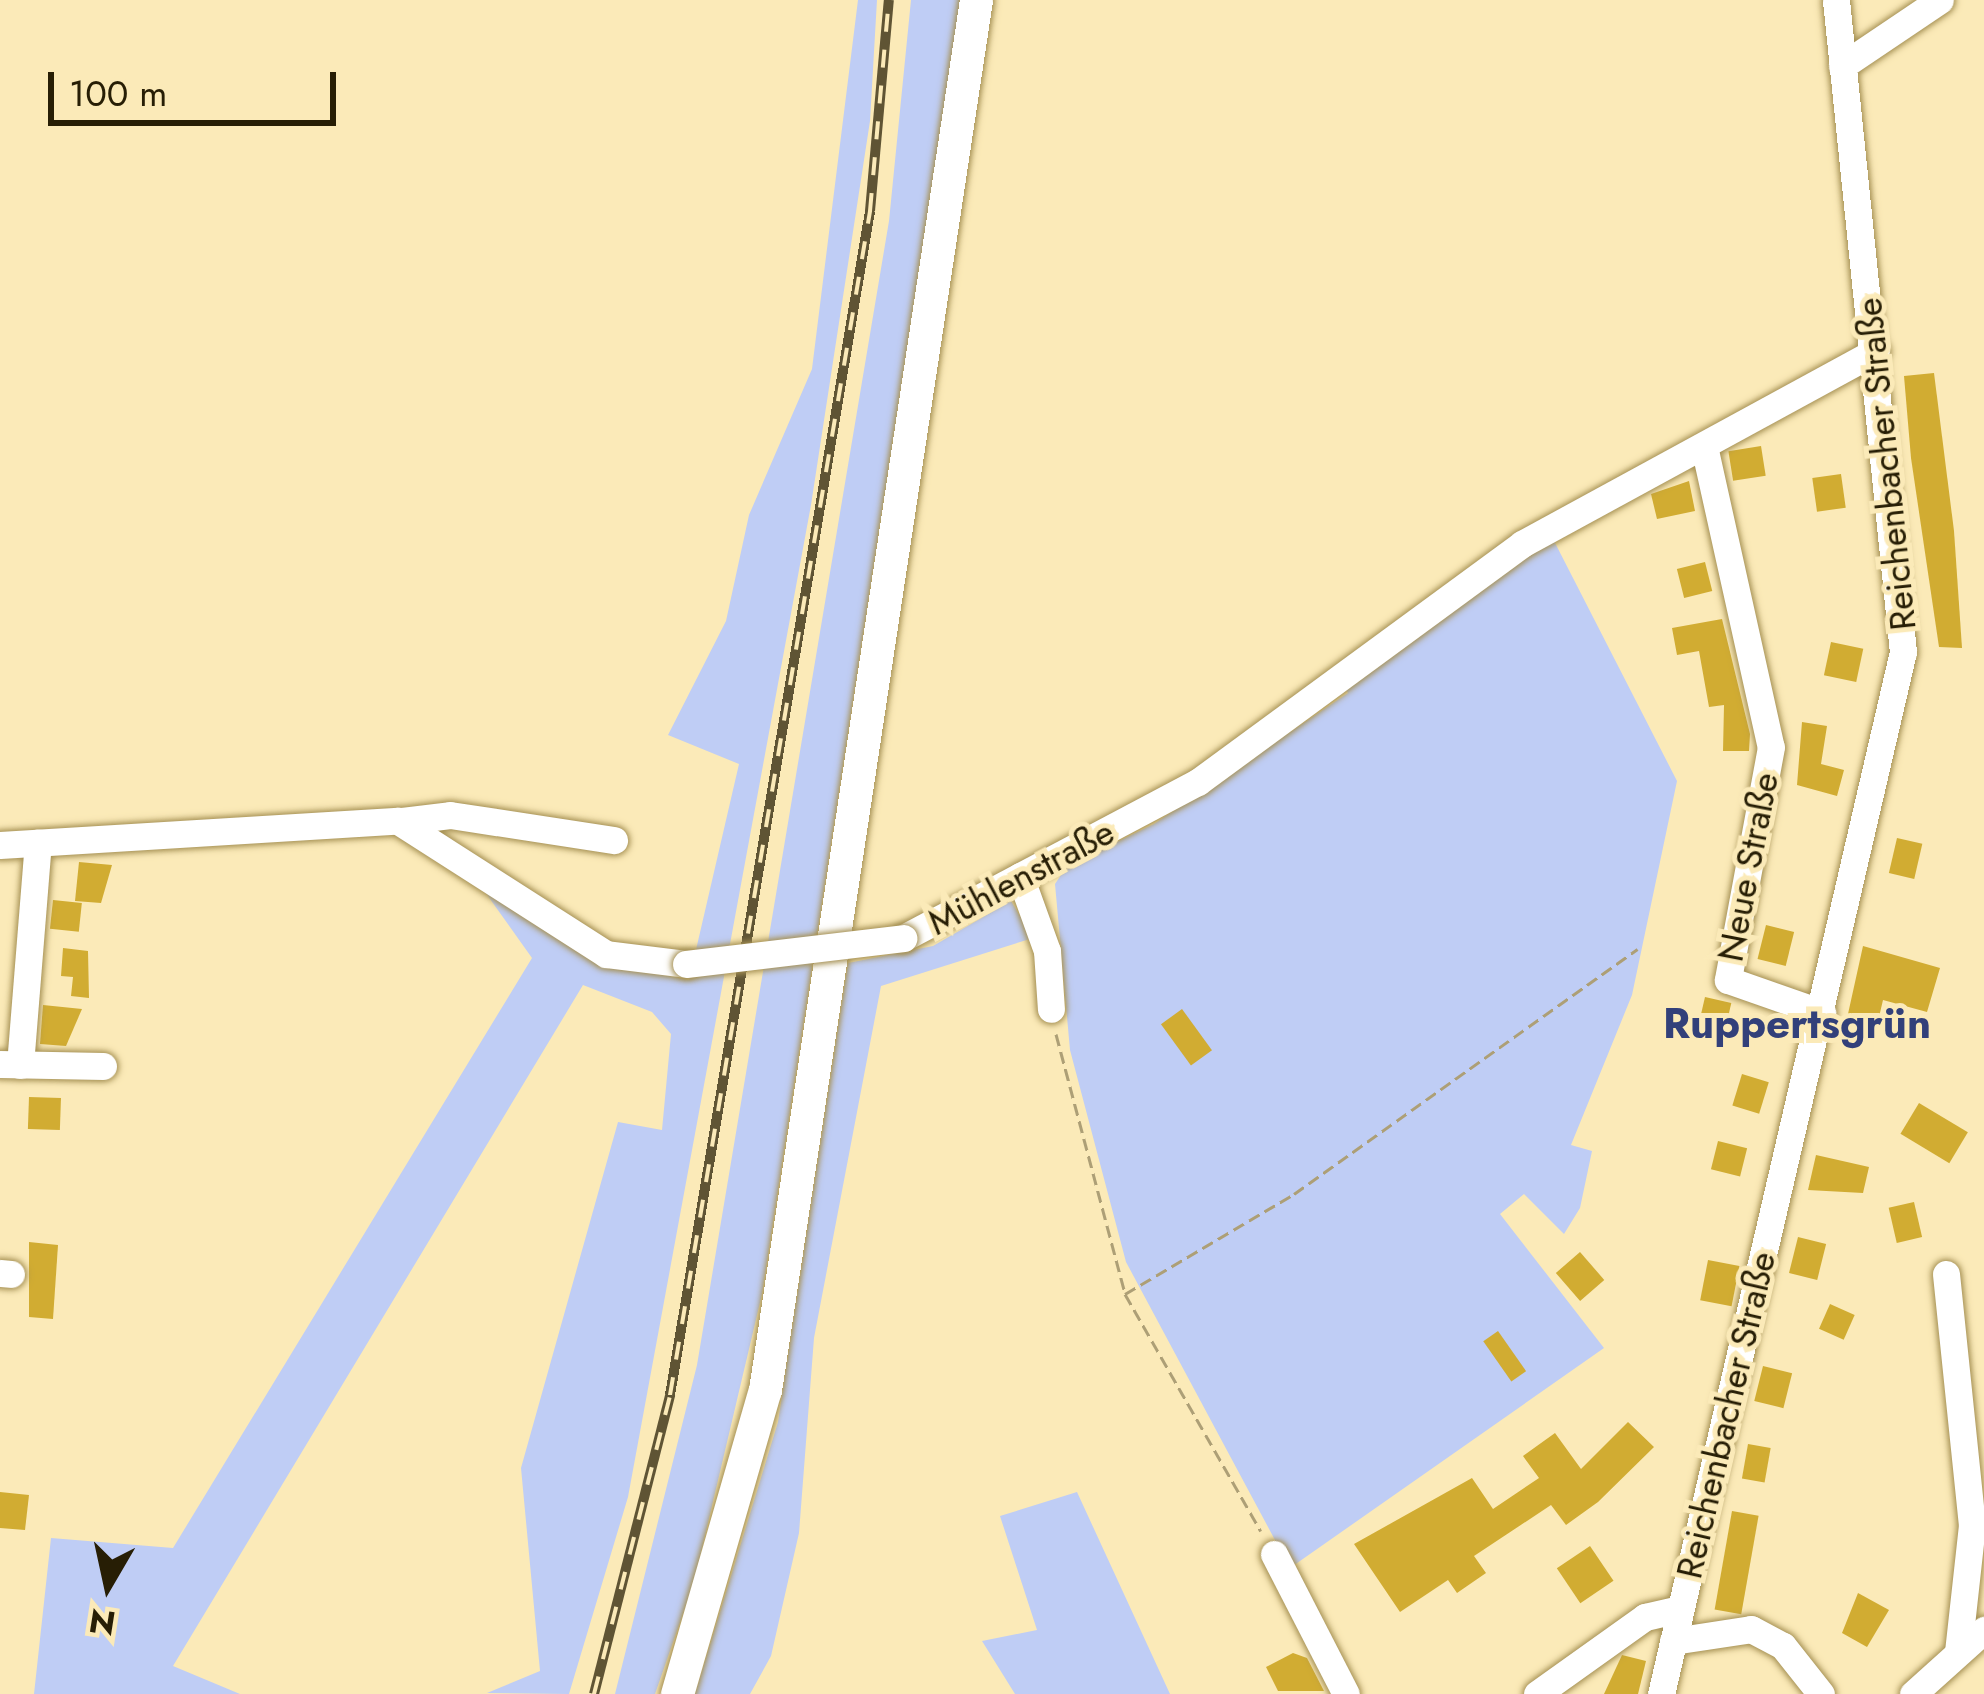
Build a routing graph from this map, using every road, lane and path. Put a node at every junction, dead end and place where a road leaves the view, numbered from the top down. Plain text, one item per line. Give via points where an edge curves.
1 (976, 0) edge
2 (1836, 0) edge
3 (1940, 0) edge
4 (1843, 66) junction
5 (1876, 351) junction
6 (1704, 446) junction
7 (398, 821) junction
8 (614, 840) dead end
9 (38, 843) junction
10 (0, 845) edge
11 (1020, 876) junction
12 (1638, 950) dead end
13 (1051, 1009) joint
14 (1822, 1013) junction
15 (10, 1064) edge
16 (103, 1066) dead end
17 (1946, 1274) dead end
18 (1125, 1294) junction
19 (1274, 1554) joint
20 (1680, 1610) junction
21 (1673, 1641) junction
22 (1969, 1642) edge
23 (677, 1694) edge
24 (1346, 1694) edge
25 (1537, 1694) edge
26 (1660, 1694) edge
27 (1821, 1694) edge
28 (1913, 1694) edge

1 - 23 main road via 765,1390
2 - 4 street, Reichenbacher Straße
3 - 4 street
4 - 5 street, Reichenbacher Straße
5 - 6 street, Mühlenstraße
5 - 14 street, Reichenbacher Straße via 1903,652
6 - 11 street, Mühlenstraße via 1522,544 1198,782
6 - 14 street, Neue Straße via 1771,747 1728,980
7 - 8 street via 450,815
7 - 9 street
7 - 11 street, Mühlenstraße, bridge via 606,954 686,964 903,938
9 - 10 street
9 - 15 street
11 - 13 street via 1047,951
12 - 18 path via 1294,1194
13 - 18 path
14 - 20 street, Reichenbacher Straße
15 - 16 street
17 - 22 street via 1972,1525
18 - 19 path
19 - 24 street
20 - 21 street, Reichenbacher Straße
20 - 25 street via 1645,1617
21 - 26 street, Reichenbacher Straße
21 - 27 street via 1751,1629 1783,1646
22 - 28 street

